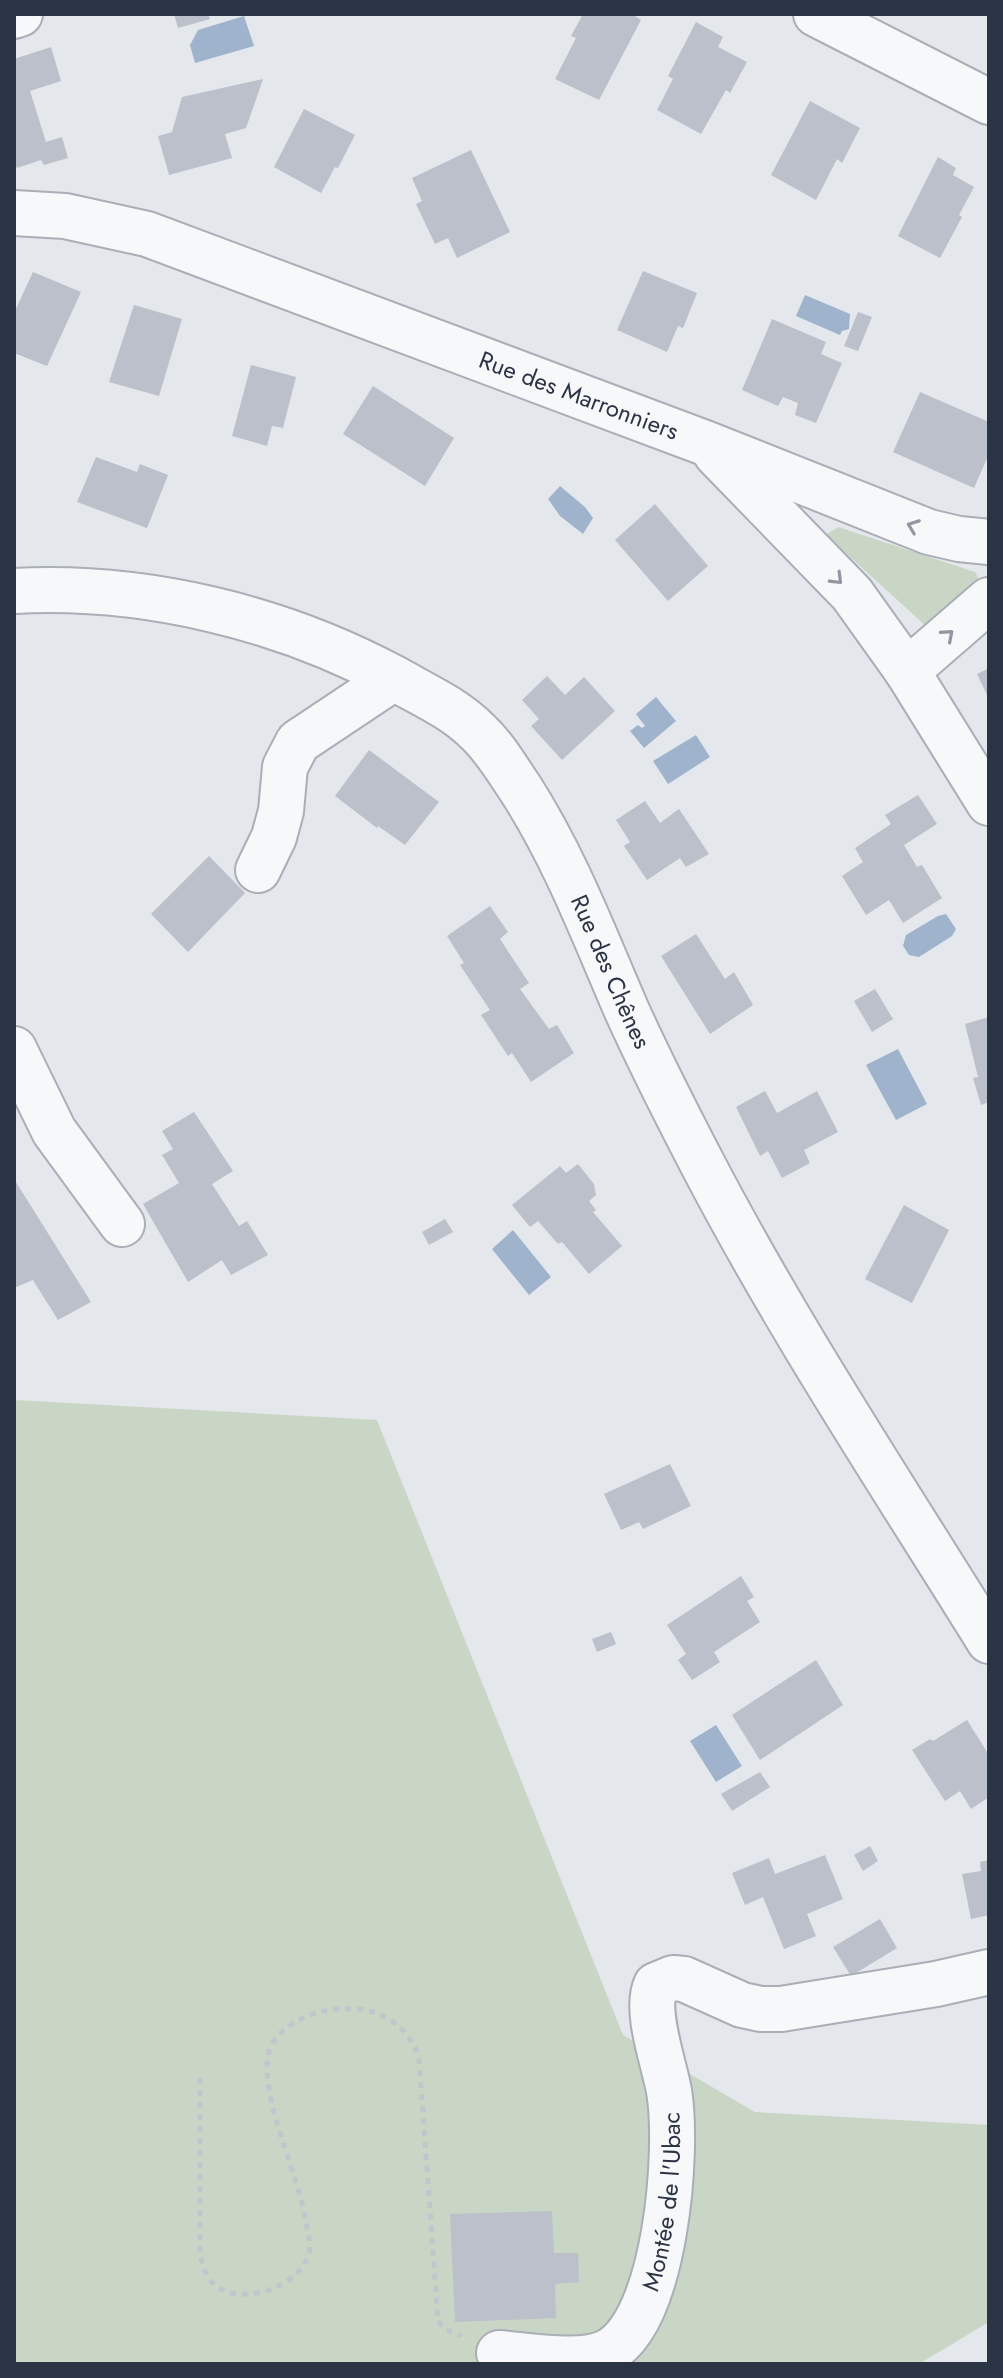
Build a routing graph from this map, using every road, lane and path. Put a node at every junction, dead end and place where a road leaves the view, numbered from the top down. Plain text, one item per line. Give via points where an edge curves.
1 (20, 14) edge
2 (816, 14) edge
3 (14, 16) edge
4 (989, 102) edge
5 (14, 213) edge
6 (705, 443) junction
7 (820, 490) junction
8 (796, 539) junction
9 (989, 542) edge
10 (14, 591) edge
11 (989, 600) edge
12 (907, 671) junction
13 (394, 678) junction
14 (989, 803) edge
15 (258, 870) dead end
16 (14, 1049) edge
17 (122, 1224) dead end
18 (989, 1641) edge
19 (989, 1972) edge
20 (200, 2078) dead end
21 (499, 2353) joint

1 - 3 street
2 - 4 street
5 - 6 street, Rue des Marronniers via 65,216 147,234
6 - 7 street
6 - 8 street, Rue des Marronniers
7 - 8 street
9 -> 7 street via 929,532
8 -> 12 street, Rue des Marronniers via 852,594
10 - 13 street, Rue des Chênes via 112,593 192,606 308,638
12 -> 11 street
12 - 14 street, Rue des Marronniers
13 - 15 street via 298,742 285,767 274,837
13 - 18 street, Rue des Chênes via 481,734 543,825 629,1015 754,1260
16 - 17 street via 54,1131
19 - 21 street, Montée de l'Ubac via 781,2009 742,2005 684,1979 656,1985 651,2004 669,2093 670,2173 665,2227 645,2307 622,2343 604,2354 586,2358
20 - 21 path via 200,2256 210,2281 220,2289 255,2294 296,2273 310,2247 304,2208 266,2079 273,2041 298,2021 328,2010 366,2010 398,2024 419,2057 438,2321

